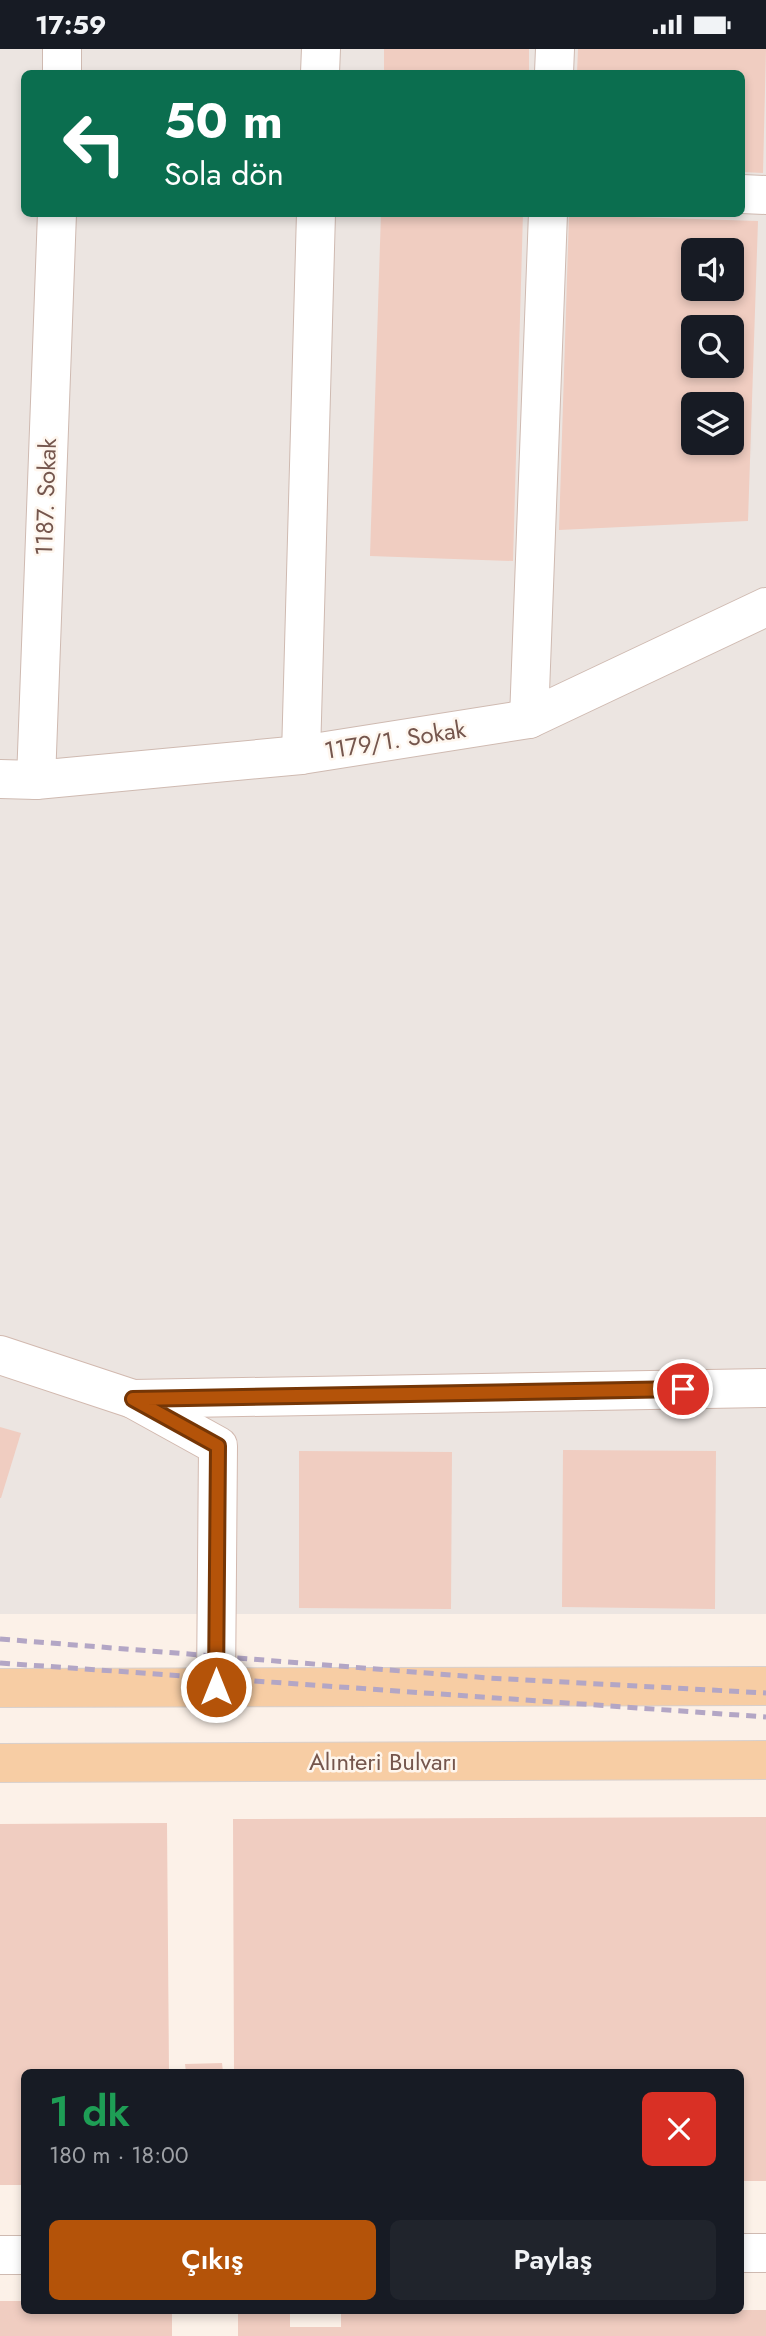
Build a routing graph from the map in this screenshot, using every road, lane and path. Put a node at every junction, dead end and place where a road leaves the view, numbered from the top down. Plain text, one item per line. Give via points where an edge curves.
1 (62, 49) edge
2 (321, 49) edge
3 (555, 49) edge
4 (62, 70) edge
5 (320, 70) edge
6 (554, 70) edge
7 (745, 194) edge
8 (766, 195) edge
9 (57, 217) edge
10 (316, 217) edge
11 (548, 217) edge
12 (766, 607) edge
13 (529, 719) junction
14 (301, 755) junction
15 (18, 779) edge
16 (0, 1355) edge
17 (766, 1388) edge
18 (133, 1399) junction
19 (766, 1686) edge
20 (216, 1687) junction
21 (0, 1688) edge
22 (766, 1760) edge
23 (0, 1763) edge
24 (744, 2253) edge
25 (766, 2253) edge
26 (0, 2255) edge
27 (21, 2255) edge

1 - 4 street
2 - 5 street
3 - 6 street
7 - 8 street
9 - 15 street, 1187. Sokak
10 - 14 street
11 - 13 street
12 - 13 street, 1179/1. Sokak
13 - 14 street, 1179/1. Sokak
14 - 15 street, 1179/1. Sokak
16 - 18 street
17 - 18 street
18 - 20 street via 218,1446
19 - 20 main road
20 - 21 main road
22 - 23 main road, Alınteri Bulvarı
24 - 25 street
26 - 27 street

